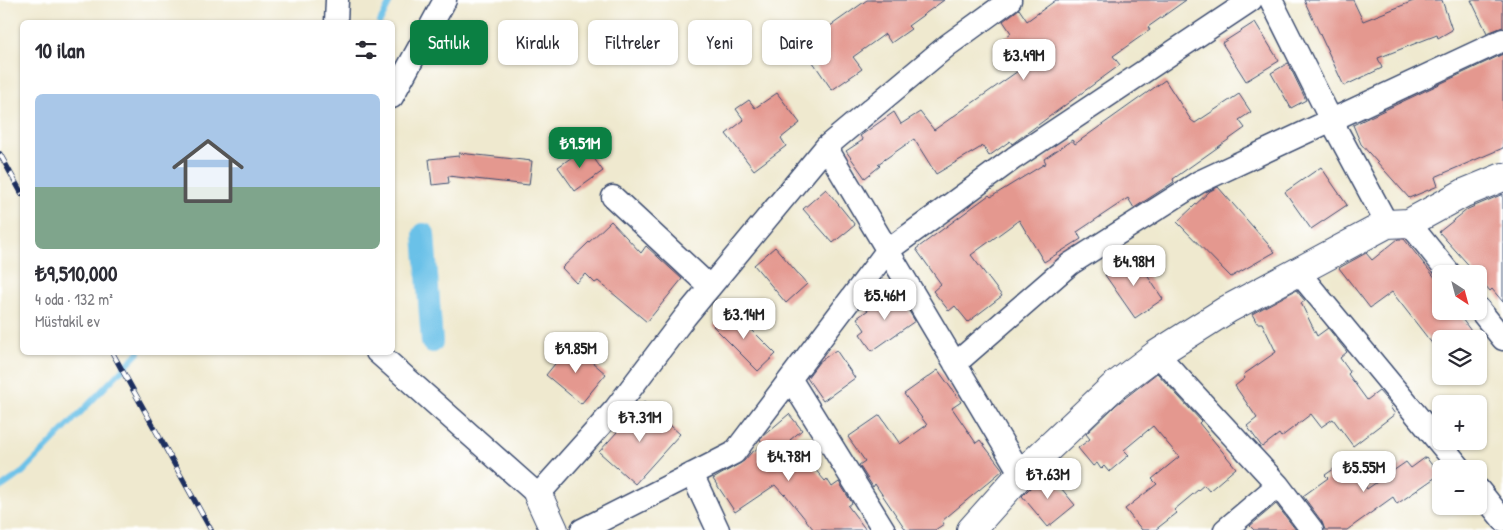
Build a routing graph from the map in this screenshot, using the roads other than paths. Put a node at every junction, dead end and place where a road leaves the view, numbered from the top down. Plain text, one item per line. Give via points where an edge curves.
1 (337, 0) edge
2 (445, 0) edge
3 (1010, 0) edge
4 (1251, 0) edge
5 (1271, 0) edge
6 (336, 20) edge
7 (1503, 40) edge
8 (395, 92) edge
9 (1331, 120) junction
10 (826, 147) junction
11 (1503, 177) edge
12 (613, 197) dead end
13 (1398, 224) junction
14 (887, 251) junction
15 (1441, 265) edge
16 (1299, 272) junction
17 (710, 287) junction
18 (1488, 320) edge
19 (1503, 339) edge
20 (1157, 354) junction
21 (380, 355) edge
22 (956, 364) junction
23 (791, 380) junction
24 (1454, 460) edge
25 (692, 474) junction
26 (1022, 474) junction
27 (1278, 485) junction
28 (538, 495) junction
29 (1487, 500) edge
30 (1503, 520) edge
31 (554, 530) edge
32 (582, 530) edge
33 (718, 530) edge
34 (884, 530) edge
35 (971, 530) edge
36 (1225, 530) edge
37 (1312, 530) edge

1 - 6 street
2 - 8 street
3 - 10 street via 948,45
4 - 14 street via 1014,158
5 - 9 street
7 - 9 street
9 - 13 street
9 - 22 street via 1199,182 1070,264
10 - 14 street
10 - 17 street
11 - 13 street
12 - 17 street
13 - 15 street
13 - 16 street
14 - 22 street
14 - 23 street
16 - 20 street via 1228,309
16 - 24 street
17 - 28 street via 616,408
18 - 19 street
20 - 26 street via 1113,387
20 - 27 street
21 - 28 street
22 - 26 street
23 - 25 street via 734,453
23 - 34 street
25 - 32 street
25 - 33 street
26 - 35 street
27 - 36 street
27 - 37 street
28 - 31 street
29 - 30 street

